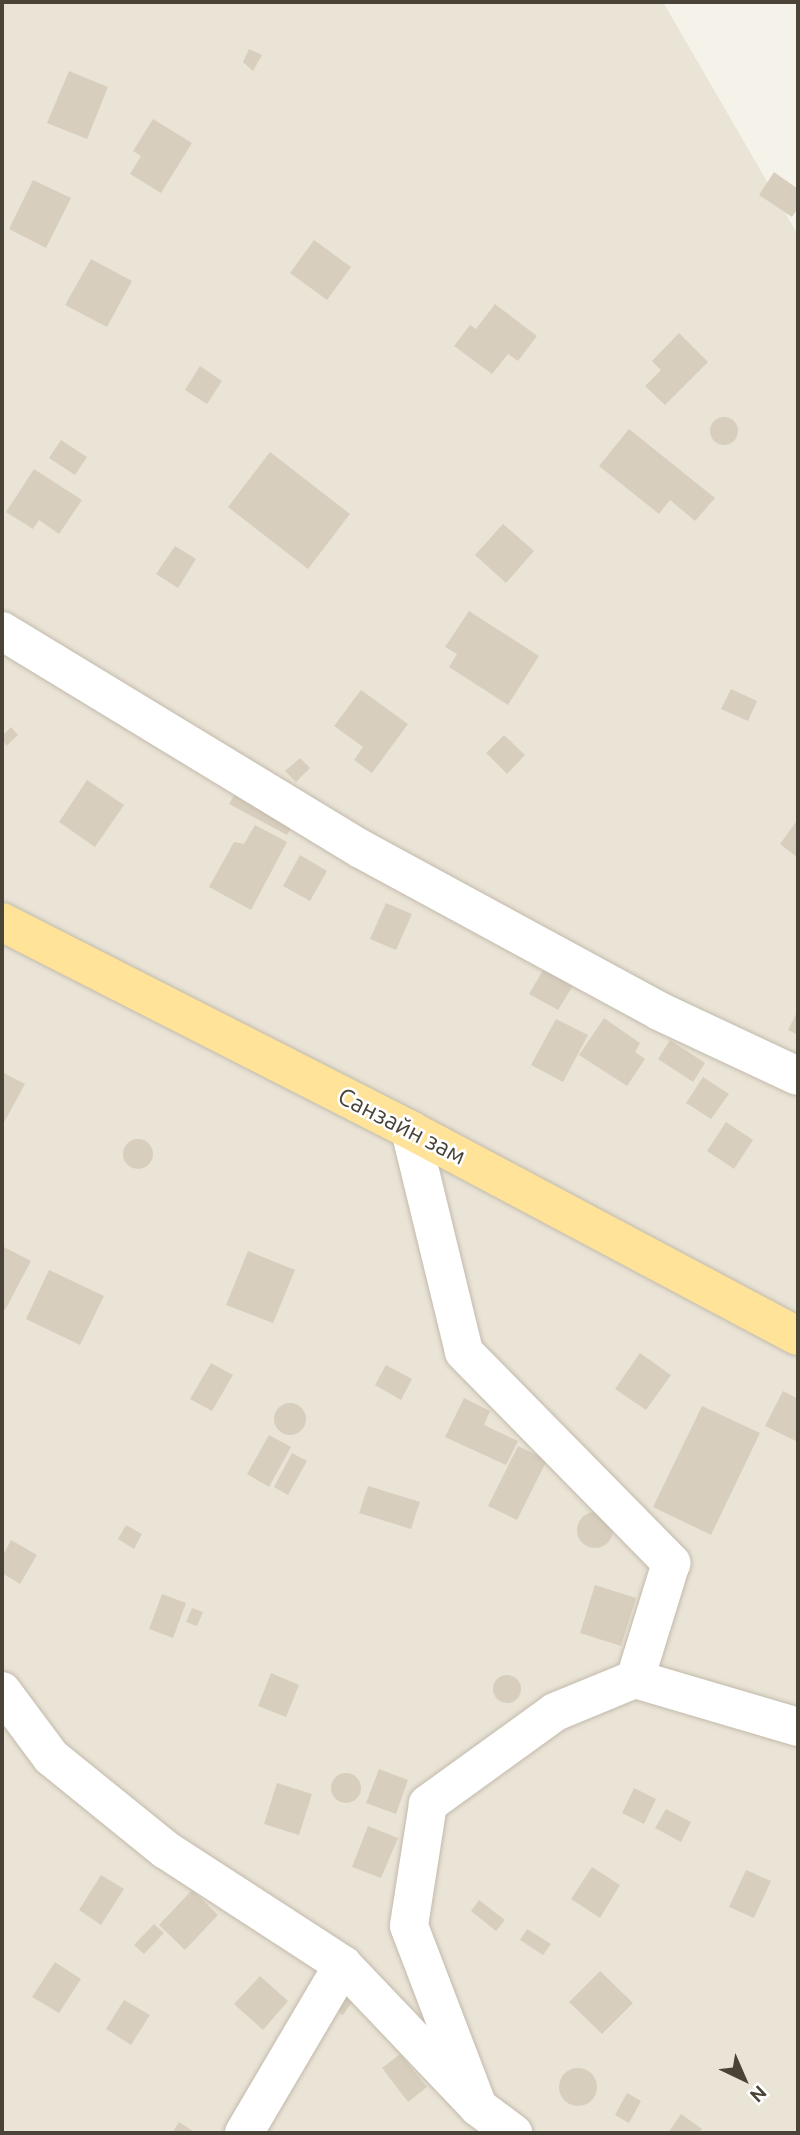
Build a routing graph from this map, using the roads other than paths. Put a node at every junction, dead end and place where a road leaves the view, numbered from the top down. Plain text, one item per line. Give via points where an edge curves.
1 (2, 631) edge
2 (2, 922) edge
3 (798, 1076) edge
4 (410, 1129) junction
5 (798, 1336) edge
6 (635, 1679) junction
7 (2, 1691) edge
8 (798, 1727) edge
9 (343, 1965) junction
10 (470, 2120) edge
11 (244, 2133) edge
12 (513, 2133) edge

1 - 3 street via 361,849 659,1011
2 - 4 main road, Санзайн зам
4 - 5 main road, Санзайн зам
4 - 6 street via 464,1352 671,1563
6 - 8 street
6 - 10 street via 555,1712 428,1804 409,1926
7 - 9 street via 51,1757 166,1850
9 - 10 street
9 - 11 street
10 - 12 street

